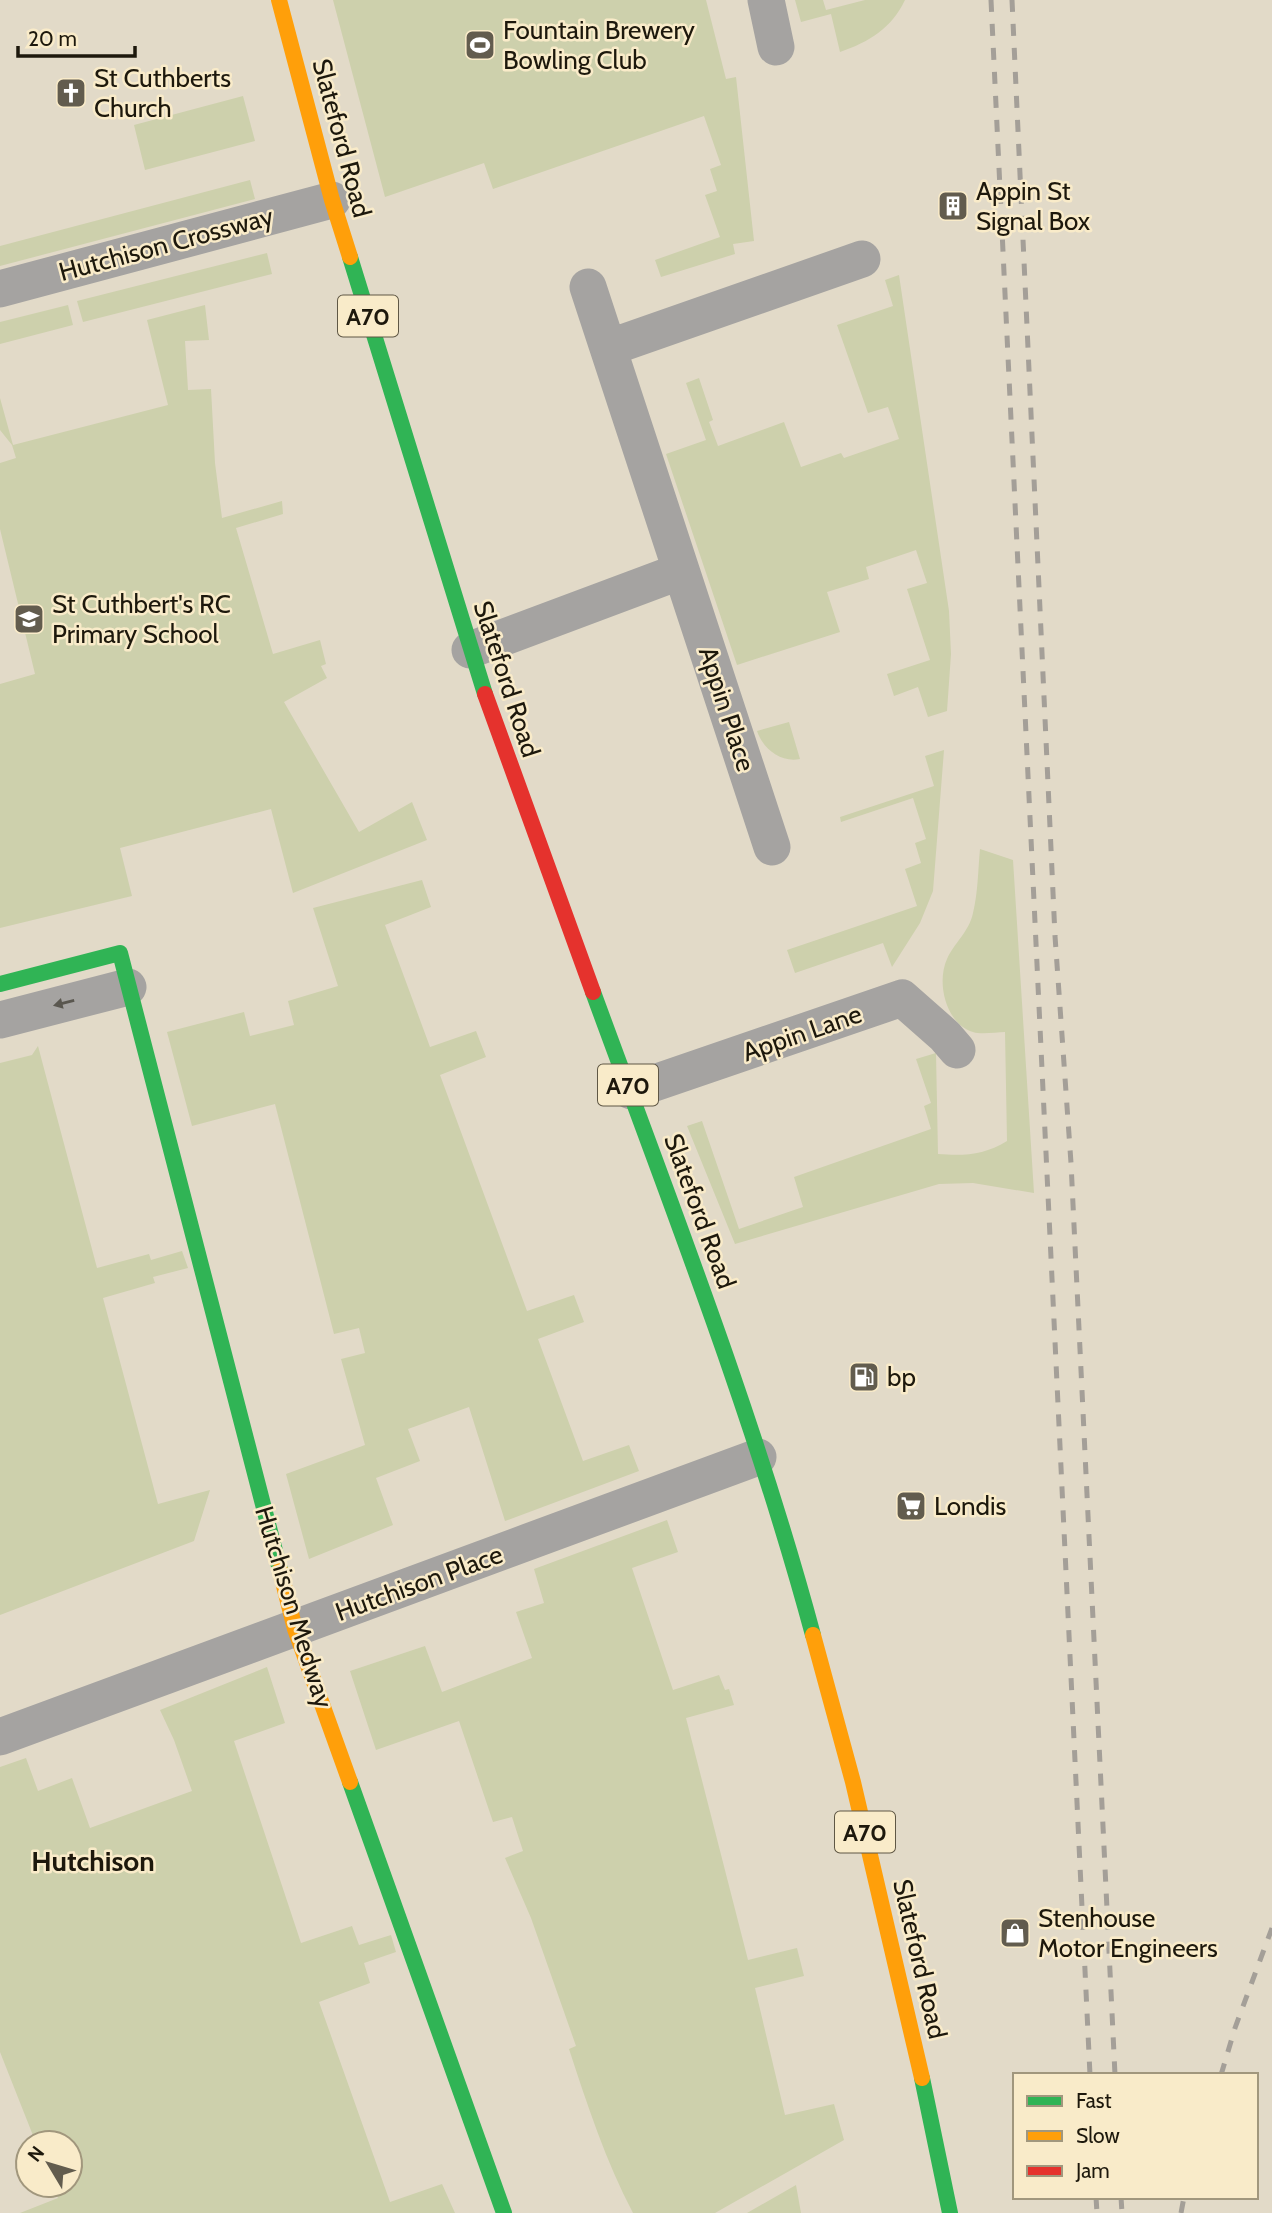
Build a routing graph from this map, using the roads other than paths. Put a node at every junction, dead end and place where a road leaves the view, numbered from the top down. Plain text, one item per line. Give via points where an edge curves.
1 (279, 0) edge
2 (765, 0) edge
3 (776, 47) dead end
4 (332, 200) junction
5 (862, 260) dead end
6 (588, 287) dead end
7 (0, 289) edge
8 (608, 348) junction
9 (681, 571) junction
10 (470, 650) junction
11 (772, 847) dead end
12 (124, 970) junction
13 (0, 984) edge
14 (0, 1020) edge
15 (957, 1050) dead end
16 (631, 1091) junction
17 (758, 1457) junction
18 (295, 1629) junction
19 (0, 1737) edge
20 (504, 2213) edge
21 (950, 2213) edge

1 - 4 main road, Slateford Road / A70
2 - 3 street
4 - 7 street, Hutchison Crossway
4 - 10 main road, Slateford Road / A70
5 - 8 street
6 - 8 street, Appin Place
8 - 9 street, Appin Place
9 - 10 street
9 - 11 street, Appin Place
10 - 16 main road, Slateford Road / A70
12 - 13 main road
12 -> 14 street
12 - 18 main road, Hutchison Medway
15 - 16 street, Appin Lane via 902,998
16 - 17 main road, Slateford Road / A70
17 - 18 street, Hutchison Place
17 - 21 main road, Slateford Road / A70 via 800,1586 853,1782
18 - 19 street, Hutchison Place
18 - 20 main road, Hutchison Medway

